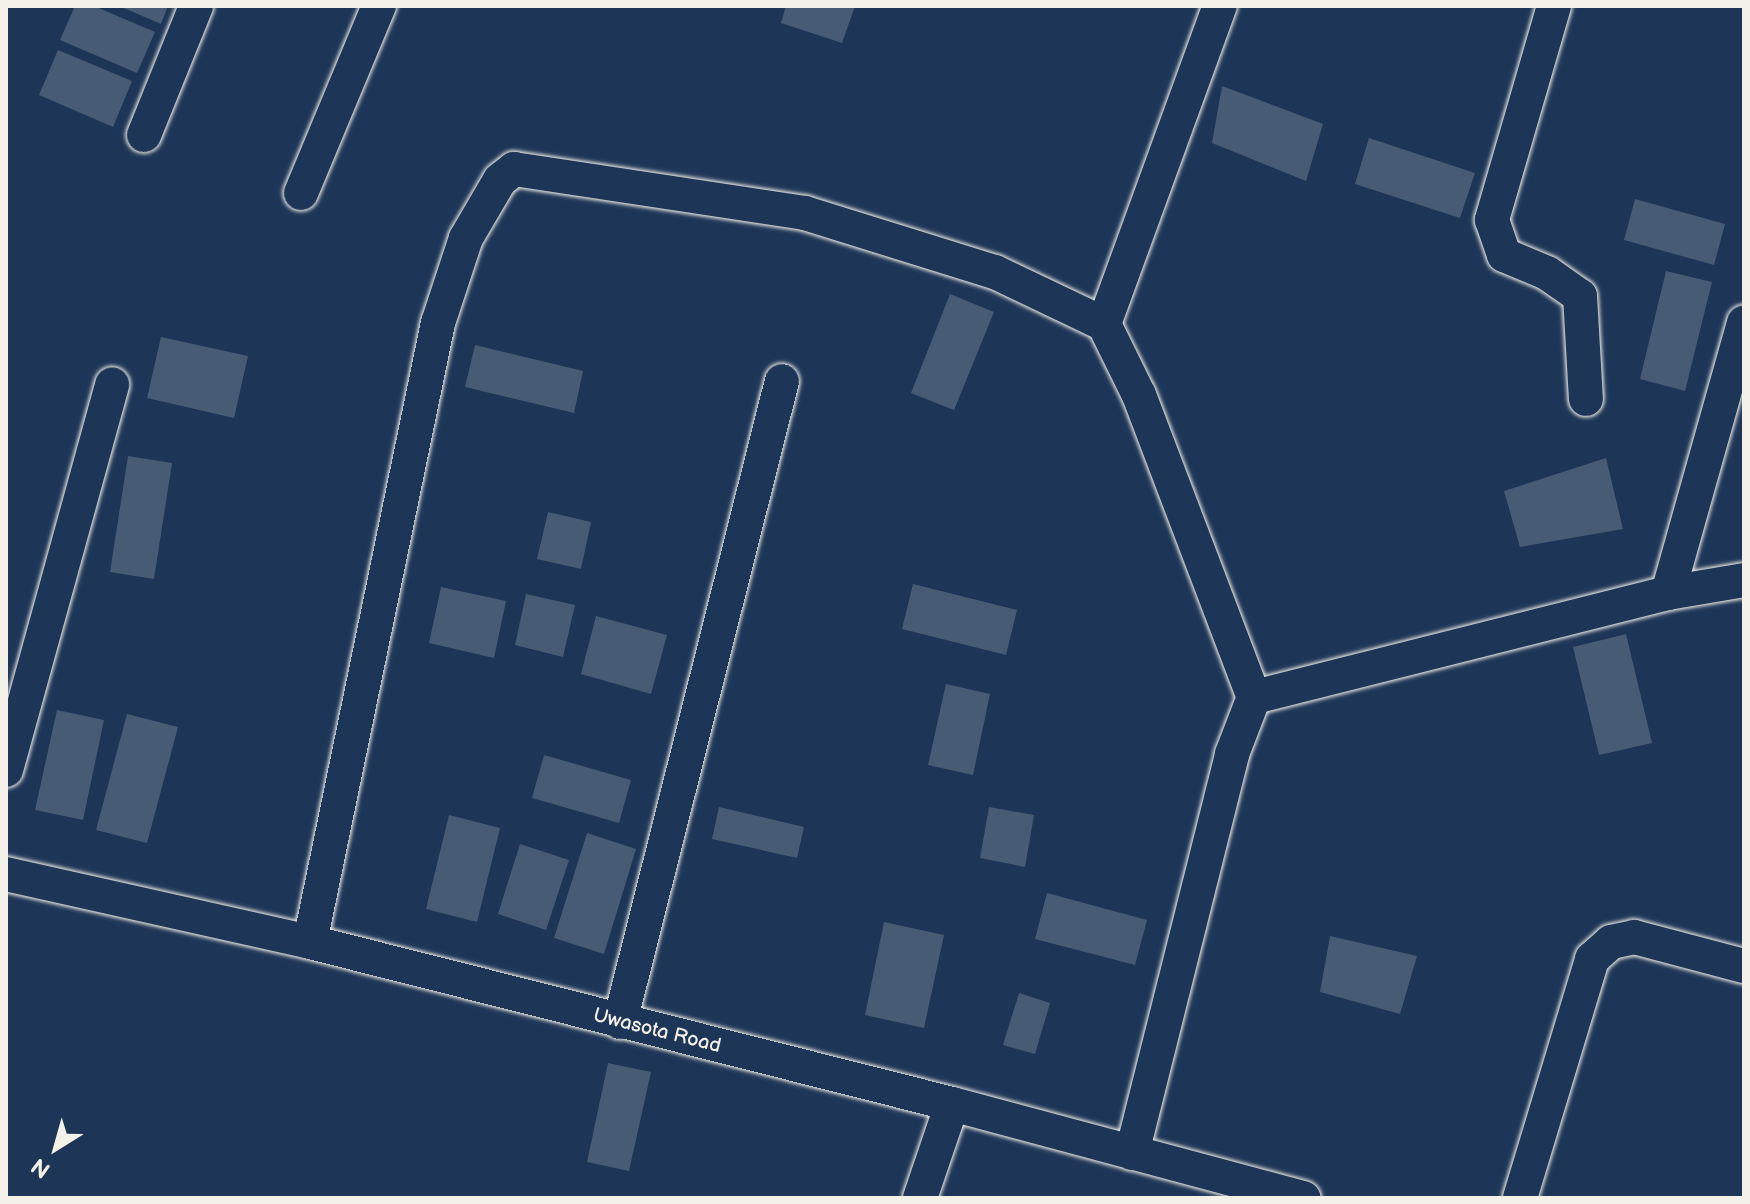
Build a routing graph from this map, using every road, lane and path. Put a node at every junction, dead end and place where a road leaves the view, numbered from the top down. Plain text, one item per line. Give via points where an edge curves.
1 (196, 6) edge
2 (379, 6) edge
3 (1220, 6) edge
4 (1554, 6) edge
5 (144, 135) dead end
6 (301, 193) dead end
7 (1744, 322) edge
8 (1104, 324) junction
9 (782, 381) dead end
10 (112, 384) dead end
11 (1586, 399) dead end
12 (1744, 580) edge
13 (1668, 593) junction
14 (1254, 697) junction
15 (6, 770) edge
16 (6, 874) edge
17 (310, 942) junction
18 (1744, 966) edge
19 (620, 1022) junction
20 (952, 1104) junction
21 (1132, 1153) junction
22 (1284, 1196) edge
23 (920, 1198) edge
24 (1520, 1198) edge

1 - 5 street
2 - 6 street
3 - 8 street
4 - 11 street via 1492,220 1504,255 1547,273 1580,296
7 - 13 street
8 - 14 street via 1139,395
8 - 17 street via 995,272 805,213 514,169 500,180 466,238 438,323
9 - 19 street
10 - 15 street
12 - 13 street
13 - 14 street
14 - 21 street via 1232,754
16 - 17 street, Uwasota Road
17 - 19 street, Uwasota Road
18 - 24 street via 1634,937 1611,942 1592,959
19 - 20 street, Uwasota Road
20 - 21 street, Uwasota Road
20 - 23 street
21 - 22 street, Uwasota Road

